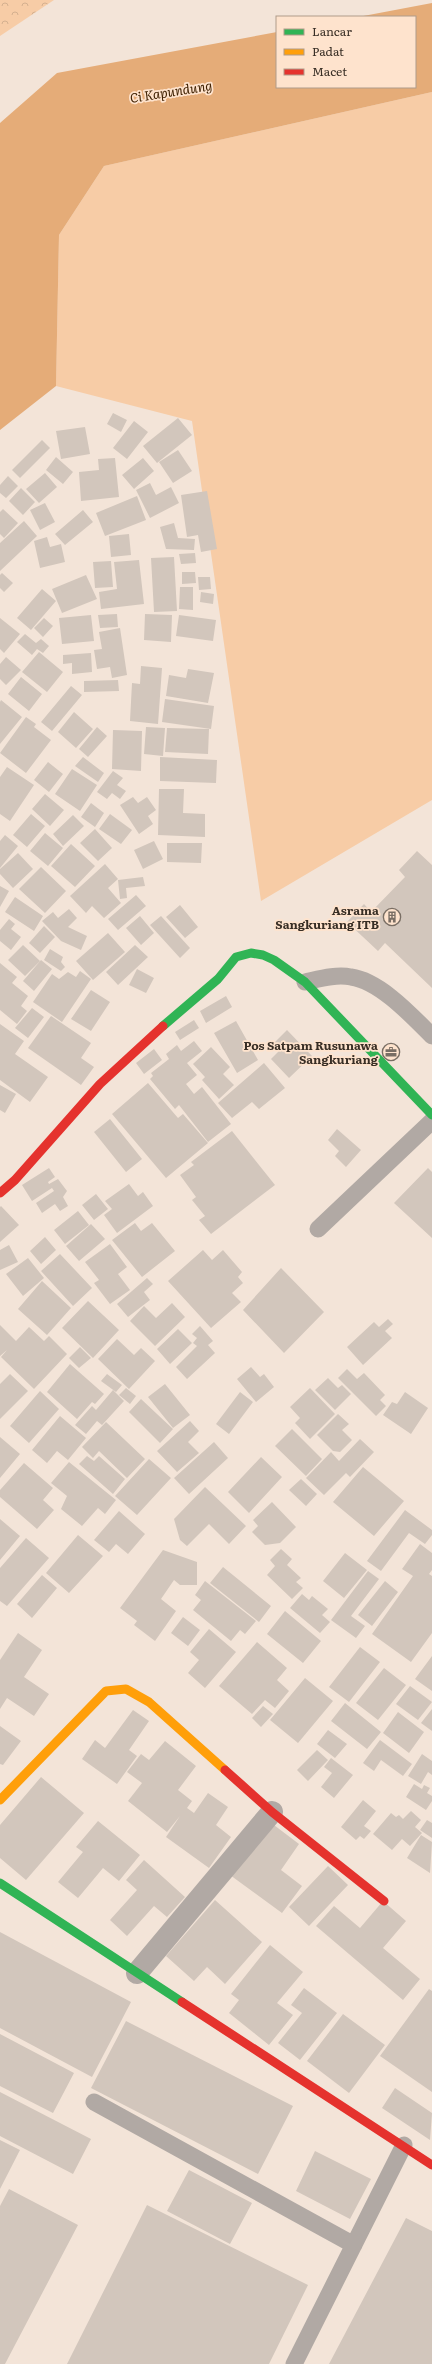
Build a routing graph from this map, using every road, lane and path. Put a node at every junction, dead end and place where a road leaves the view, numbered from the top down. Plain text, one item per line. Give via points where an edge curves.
1 (305, 982) junction
2 (432, 1036) edge
3 (432, 1115) edge
4 (432, 1121) edge
5 (0, 1193) edge
6 (318, 1228) dead end
7 (0, 1800) edge
8 (272, 1812) junction
9 (0, 1883) edge
10 (384, 1901) dead end
11 (138, 1973) junction
12 (94, 2102) dead end
13 (404, 2145) junction
14 (432, 2165) edge
15 (354, 2245) junction
16 (294, 2364) edge

1 - 2 lane via 351,976 375,986
1 - 3 street
1 - 5 street via 263,955 251,952 236,957 218,979 156,1030 100,1084 15,1180
4 - 6 lane
7 - 8 street via 106,1691 126,1689 149,1702
8 - 10 street
8 - 11 street
9 - 11 street
11 - 13 street
12 - 15 lane
13 - 14 street
13 - 15 lane
15 - 16 lane

